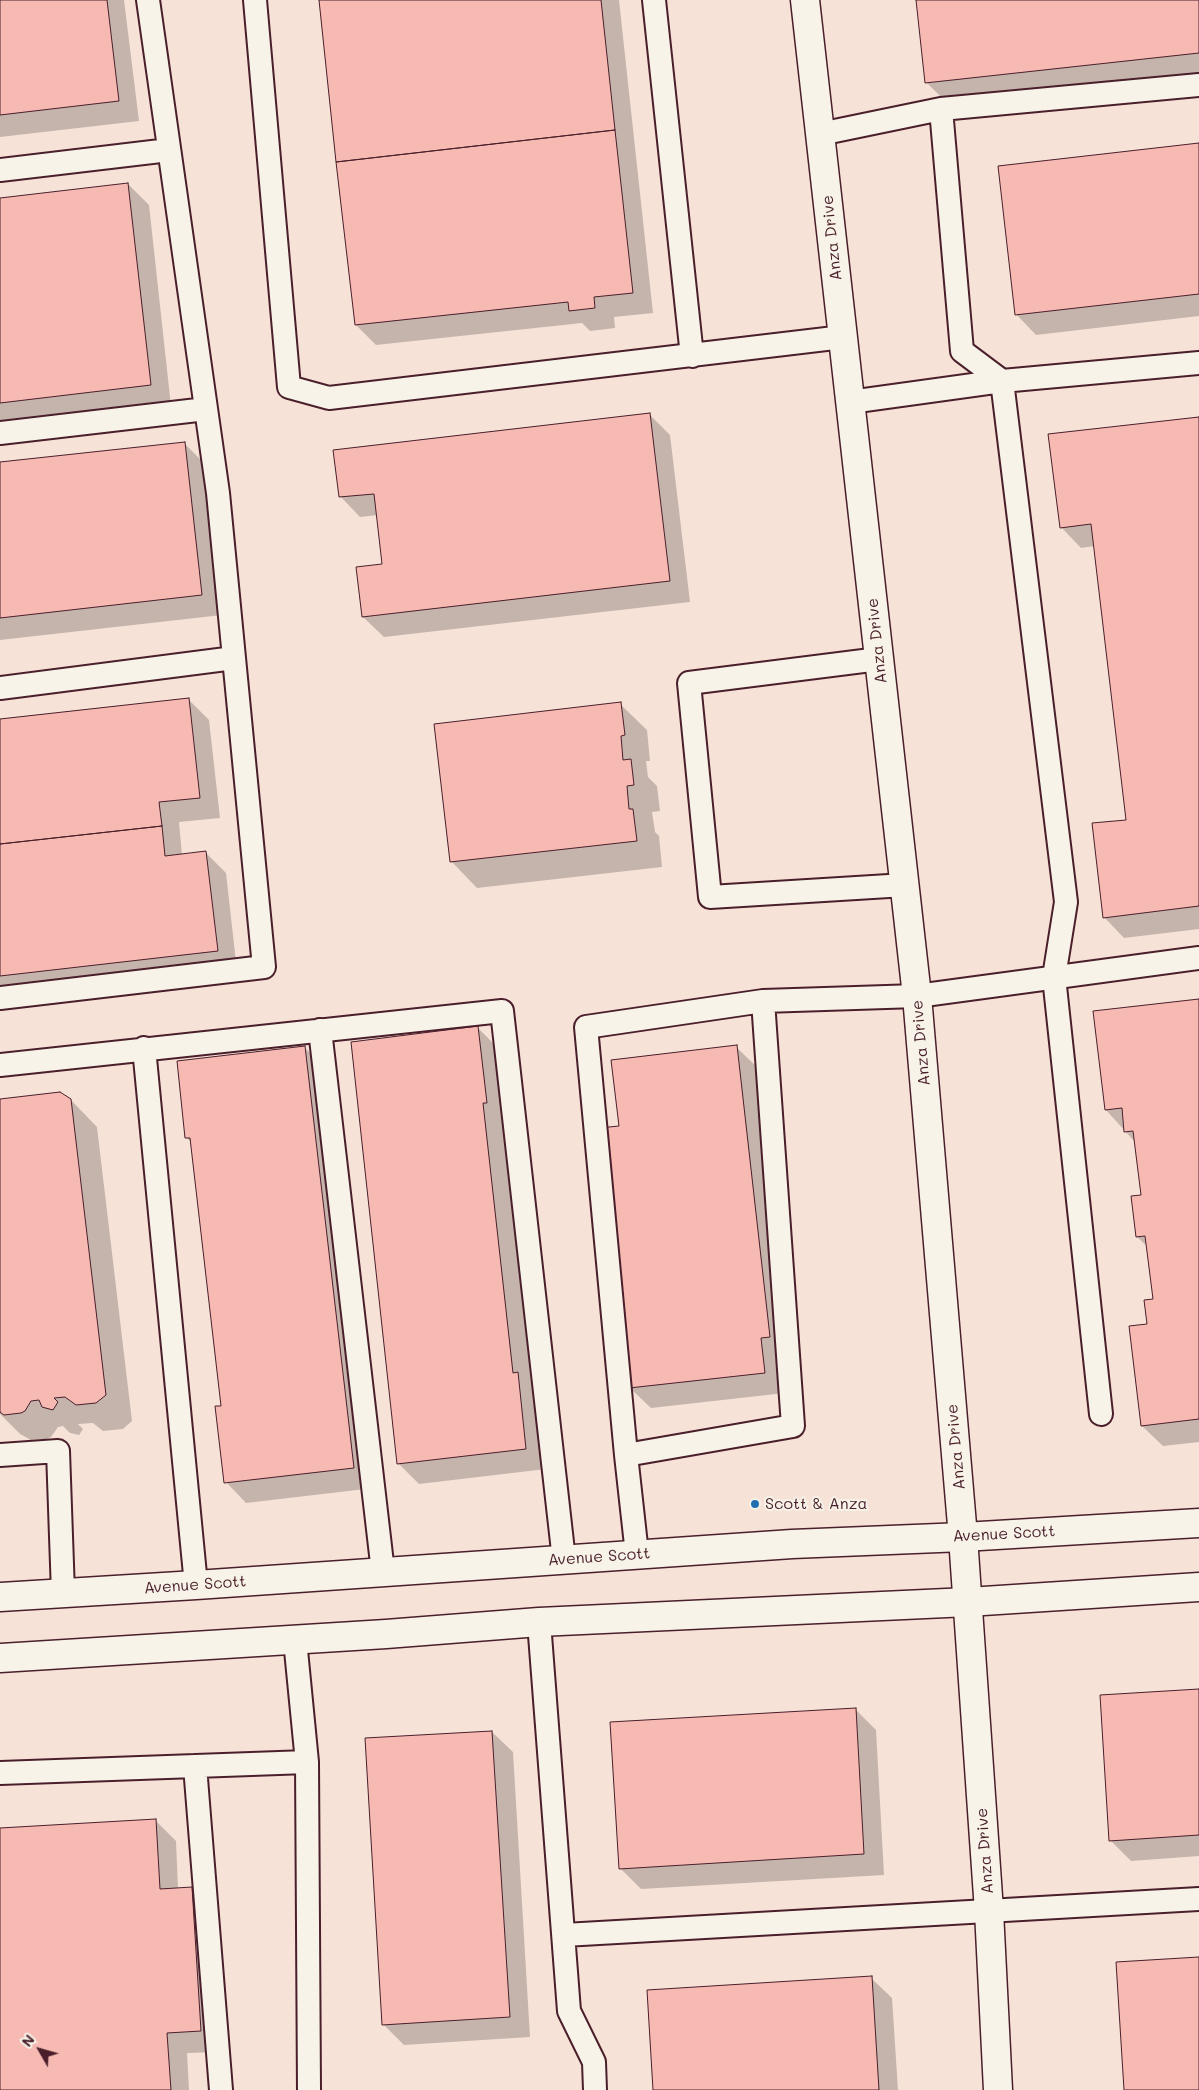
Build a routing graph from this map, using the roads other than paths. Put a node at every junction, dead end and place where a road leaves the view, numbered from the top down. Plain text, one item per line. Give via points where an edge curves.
1 (148, 0) edge
2 (255, 0) edge
3 (654, 0) edge
4 (805, 0) edge
5 (1199, 85) edge
6 (941, 108) junction
7 (820, 134) junction
8 (169, 150) junction
9 (0, 170) edge
10 (843, 337) junction
11 (692, 356) junction
12 (1199, 363) edge
13 (1002, 381) junction
14 (850, 402) junction
15 (206, 409) junction
16 (0, 433) edge
17 (234, 658) junction
18 (879, 659) junction
19 (0, 688) edge
20 (905, 885) junction
21 (1199, 958) edge
22 (1054, 977) junction
23 (917, 996) junction
24 (0, 998) edge
25 (763, 1001) junction
26 (320, 1030) junction
27 (144, 1048) junction
28 (0, 1065) edge
29 (1101, 1414) dead end
30 (0, 1455) edge
31 (626, 1456) junction
32 (1199, 1522) edge
33 (963, 1537) junction
34 (637, 1554) junction
35 (564, 1560) junction
36 (382, 1572) junction
37 (196, 1586) junction
38 (1199, 1587) edge
39 (63, 1593) junction
40 (0, 1597) edge
41 (968, 1602) junction
42 (539, 1622) junction
43 (294, 1640) junction
44 (0, 1658) edge
45 (307, 1762) junction
46 (195, 1766) junction
47 (0, 1773) edge
48 (1199, 1899) edge
49 (989, 1911) junction
50 (564, 1935) junction
51 (221, 2090) edge
52 (309, 2090) edge
53 (595, 2090) edge
54 (998, 2090) edge

1 - 8 lane
2 - 11 lane via 289,387 329,398
3 - 11 lane
4 - 7 main road, Anza Drive
5 - 6 lane
6 - 7 lane
6 - 13 lane via 962,351
7 - 10 main road, Anza Drive
8 - 9 lane
8 - 15 lane
10 - 11 lane
10 - 14 main road, Anza Drive
12 - 13 lane
13 - 14 lane
13 - 22 lane via 1066,902
14 - 18 main road, Anza Drive
15 - 16 lane
15 - 17 lane via 218,493
17 - 19 lane
17 - 24 lane via 264,967
18 - 20 main road, Anza Drive
18 - 20 lane via 689,684 710,897
20 - 23 main road, Anza Drive
21 - 22 lane
22 - 23 lane
22 - 29 lane
23 - 25 lane
23 - 33 main road, Anza Drive
25 - 31 lane via 793,1426
25 - 31 lane via 586,1028
26 - 27 lane
26 - 35 lane via 502,1011
26 - 36 lane
27 - 28 lane
27 - 37 lane
30 - 39 lane via 58,1451
31 - 34 lane
32 - 33 main road, Avenue Scott
33 - 34 main road, Avenue Scott
33 - 41 main road, Anza Drive
34 - 35 main road, Avenue Scott
35 - 36 main road, Avenue Scott
36 - 37 main road, Avenue Scott
37 - 39 main road, Avenue Scott
38 - 41 main road
39 - 40 main road, Avenue Scott
41 - 42 main road
41 - 49 main road, Anza Drive
42 - 43 main road
42 - 50 lane
43 - 44 main road
43 - 45 lane
45 - 46 lane
45 - 52 lane
46 - 47 lane
46 - 51 lane
48 - 49 lane
49 - 50 lane
49 - 54 main road, Anza Drive
50 - 53 lane via 569,2011 594,2062

